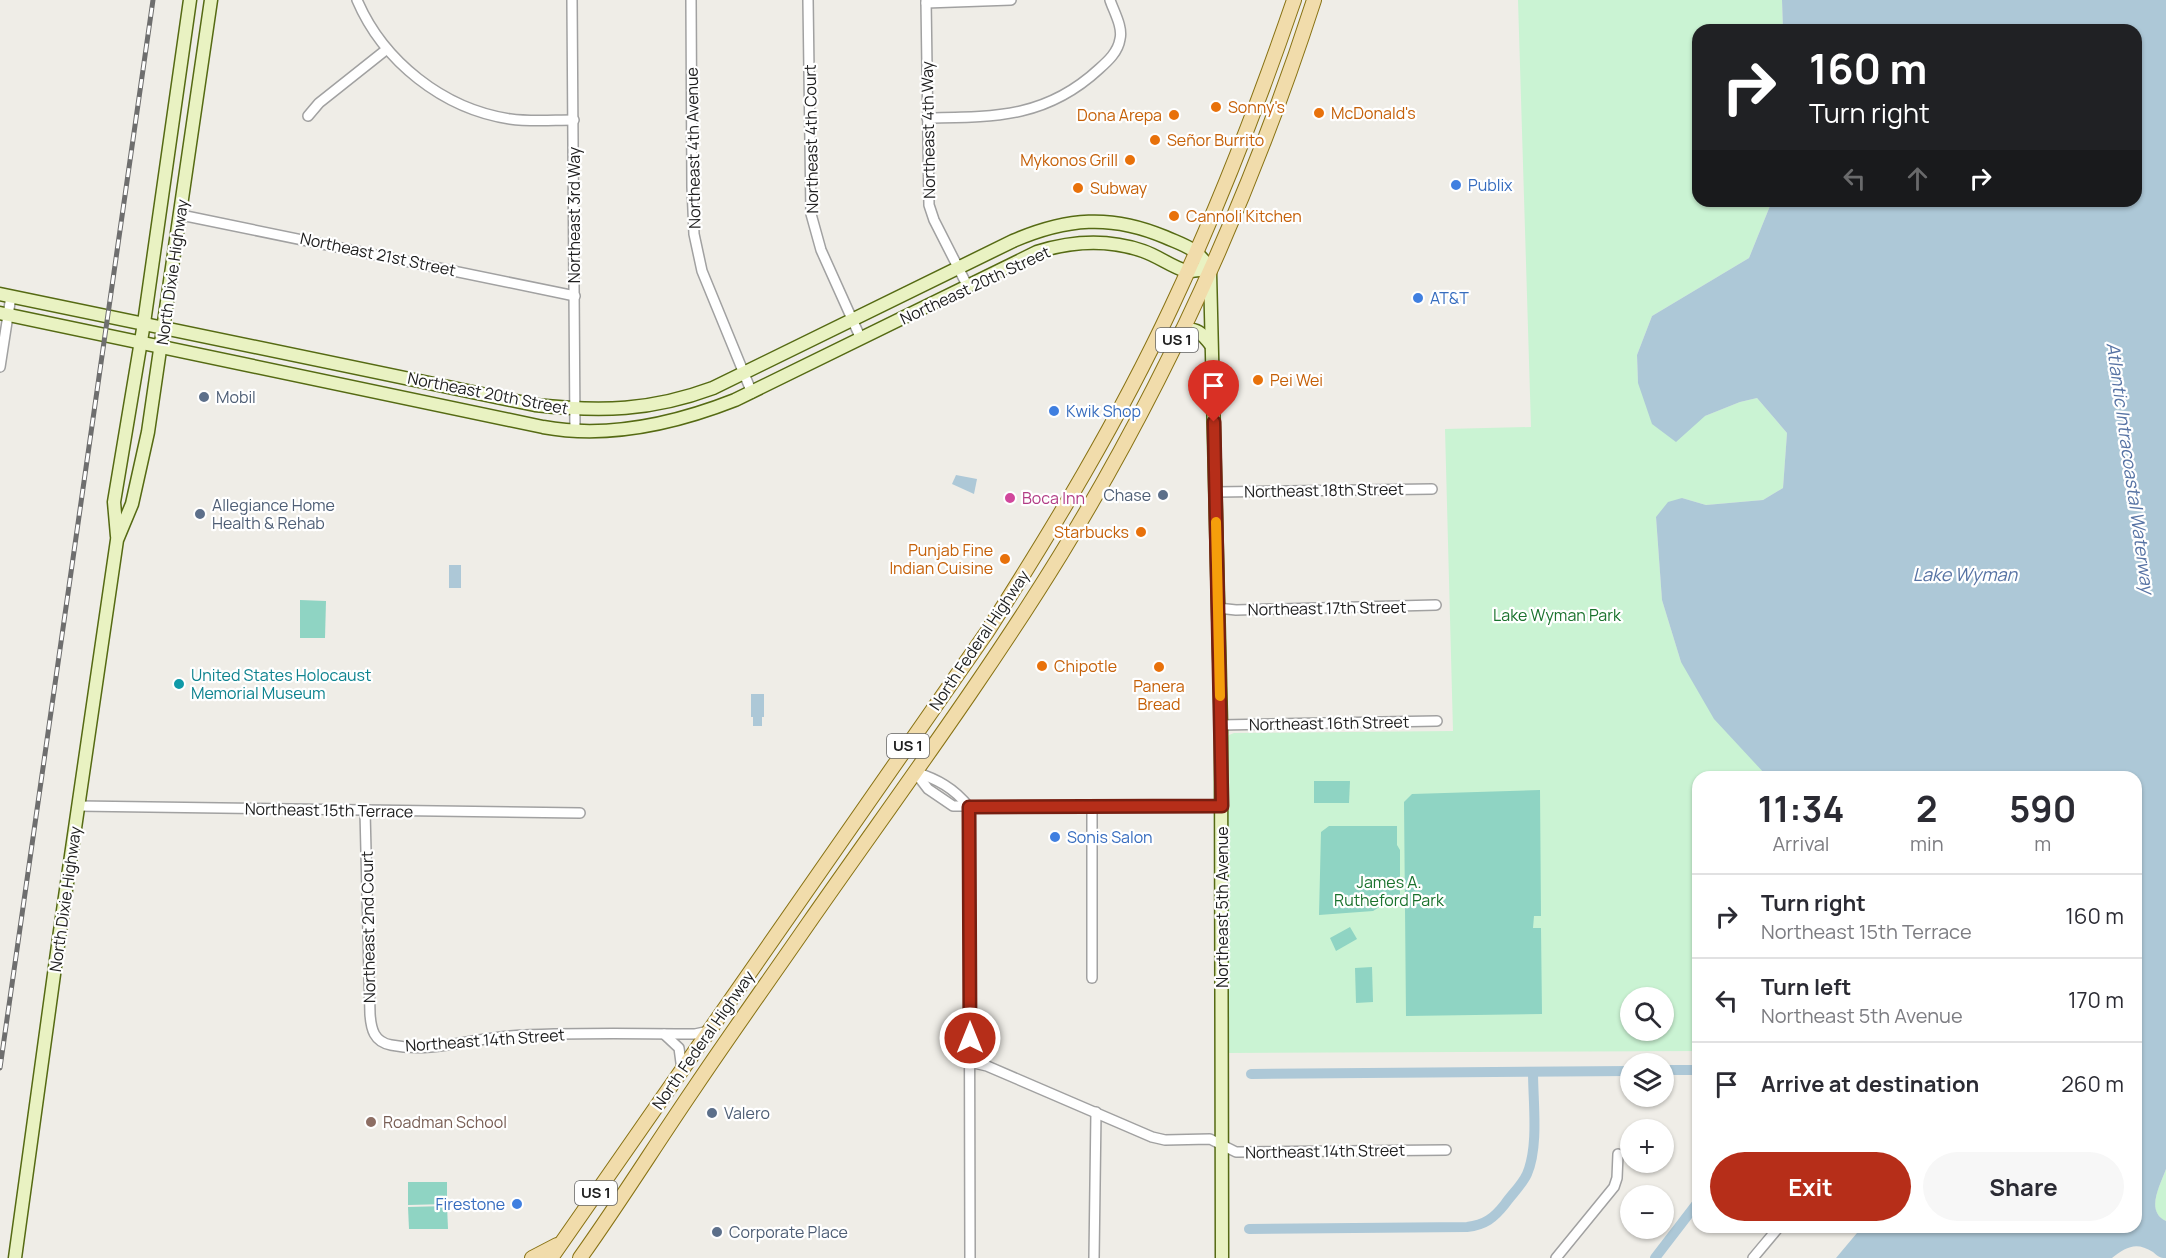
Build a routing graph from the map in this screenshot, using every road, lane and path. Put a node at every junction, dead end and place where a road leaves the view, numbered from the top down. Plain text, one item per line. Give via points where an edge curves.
1 (190, 0) edge
2 (211, 0) edge
3 (357, 0) edge
4 (572, 0) edge
5 (691, 0) edge
6 (808, 0) edge
7 (1011, 0) edge
8 (1110, 0) edge
9 (1294, 0) edge
10 (1314, 0) edge
11 (926, 2) edge
12 (186, 29) junction
13 (207, 32) junction
14 (387, 49) junction
15 (308, 116) dead end
16 (927, 118) junction
17 (574, 120) junction
18 (181, 214) junction
19 (1091, 221) junction
20 (1091, 243) junction
21 (1197, 251) junction
22 (959, 268) junction
23 (1210, 268) junction
24 (1188, 271) junction
25 (968, 287) junction
26 (6, 295) edge
27 (575, 296) junction
28 (4, 314) edge
29 (852, 320) junction
30 (144, 323) junction
31 (164, 327) junction
32 (1182, 330) junction
33 (861, 339) junction
34 (141, 342) junction
35 (1211, 345) junction
36 (161, 347) junction
37 (322, 360) junction
38 (0, 367) edge
39 (745, 373) junction
40 (320, 381) junction
41 (752, 393) junction
42 (576, 409) junction
43 (575, 430) junction
44 (1101, 442) junction
45 (1118, 453) junction
46 (1432, 489) dead end
47 (1216, 492) junction
48 (1060, 516) junction
49 (117, 540) junction
50 (1062, 552) junction
51 (1436, 605) dead end
52 (1218, 608) junction
53 (987, 632) junction
54 (1004, 643) junction
55 (1437, 721) dead end
56 (1221, 725) junction
57 (916, 734) junction
58 (897, 762) junction
59 (915, 772) junction
60 (895, 800) junction
61 (1222, 806) junction
62 (78, 807) junction
63 (969, 807) junction
64 (1092, 807) junction
65 (365, 811) junction
66 (580, 813) dead end
67 (1092, 978) dead end
68 (710, 1030) junction
69 (664, 1034) junction
70 (379, 1040) joint
71 (693, 1054) junction
72 (970, 1062) junction
73 (682, 1071) junction
74 (699, 1081) junction
75 (1096, 1112) junction
76 (1222, 1145) junction
77 (1446, 1150) dead end
78 (1618, 1154) dead end
79 (1774, 1233) edge
80 (562, 1243) junction
81 (552, 1257) edge
82 (15, 1258) edge
83 (532, 1258) edge
84 (580, 1258) edge
85 (970, 1258) edge
86 (1094, 1258) edge
87 (1222, 1258) edge
88 (1556, 1258) edge
89 (1753, 1258) edge

1 - 12 street, North Dixie Highway
2 - 13 street, North Dixie Highway
3 - 14 street
4 - 17 street, Northeast 3rd Way
5 - 39 street, Northeast 4th Avenue via 694,234 702,271
6 - 29 street, Northeast 4th Court via 811,214 821,250
7 - 11 street
8 - 16 street via 1120,27 1118,48 1074,89 1019,113
9 - 21 main road, North Federal Highway / US 1 via 1251,120
10 - 23 main road, North Federal Highway / US 1 via 1256,161
11 - 16 street, Northeast 4th Way
12 - 13 street
12 - 30 street, North Dixie Highway
13 - 18 street, North Dixie Highway
14 - 15 street
14 - 17 street via 420,81 488,114 511,119
16 - 22 street, Northeast 4th Way via 929,205
17 - 27 street, Northeast 3rd Way
18 - 27 street, Northeast 21st Street
18 - 31 street, North Dixie Highway
19 - 20 street
19 - 21 street, Northeast 20th Street via 1138,227
19 - 22 street, Northeast 20th Street via 1032,232
20 - 24 street, Northeast 20th Street via 1131,247
20 - 25 street, Northeast 20th Street via 1037,252
21 - 23 street
21 - 24 main road, North Federal Highway / US 1
22 - 25 street, Northeast 4th Way
22 - 29 street, Northeast 20th Street
23 - 24 street
23 - 32 main road, North Federal Highway / US 1
23 - 35 street, Northeast 5th Avenue
24 - 44 main road, North Federal Highway / US 1
25 - 33 street, Northeast 20th Street
26 - 28 street
26 - 30 street, Northeast 20th Street
27 - 42 street, Northeast 3rd Way
28 - 34 street, Northeast 20th Street
28 - 38 street
29 - 33 street, Northeast 4th Court
29 - 39 street, Northeast 20th Street
30 - 31 street, Northeast 20th Street
30 - 34 street, North Dixie Highway
31 - 36 street, North Dixie Highway
31 - 37 street, Northeast 20th Street
32 - 35 street via 1196,330
32 - 45 main road, North Federal Highway / US 1
33 - 41 street, Northeast 20th Street
34 - 36 street, Northeast 20th Street
34 - 49 street, North Dixie Highway via 114,501
35 - 47 street, Northeast 5th Avenue
36 - 40 street, Northeast 20th Street
36 - 49 street, North Dixie Highway via 145,447 132,504
37 - 40 street
37 - 42 street, Northeast 20th Street via 535,405
39 - 41 street, Northeast 4th Avenue
39 - 42 street, Northeast 20th Street via 684,399 662,404 612,410
40 - 43 street, Northeast 20th Street via 532,425
41 - 43 street, Northeast 20th Street via 666,423
42 - 43 street, Northeast 3rd Way
44 - 45 main road
44 - 48 main road, North Federal Highway / US 1
45 - 50 main road, North Federal Highway / US 1
46 - 47 street, Northeast 18th Street
47 - 52 street, Northeast 5th Avenue
48 - 50 main road via 1058,542
48 - 53 main road, North Federal Highway / US 1
49 - 62 street, North Dixie Highway
50 - 54 main road, North Federal Highway / US 1
51 - 52 street, Northeast 17th Street
52 - 56 street, Northeast 5th Avenue
53 - 54 street
53 - 57 main road, North Federal Highway / US 1
54 - 59 main road, North Federal Highway / US 1
55 - 56 street, Northeast 16th Street
56 - 61 street, Northeast 5th Avenue
57 - 58 main road, North Federal Highway / US 1
57 - 59 main road via 912,754
58 - 60 main road via 900,779
58 - 68 main road, North Federal Highway / US 1
59 - 60 main road, North Federal Highway / US 1
59 - 63 street via 928,789 953,806
60 - 74 main road, North Federal Highway / US 1
61 - 64 street
61 - 76 street, Northeast 5th Avenue
62 - 65 street, Northeast 15th Terrace
62 - 82 street, North Dixie Highway
63 - 64 street
63 - 72 street
64 - 67 street
65 - 66 street, Northeast 15th Terrace
65 - 70 street, Northeast 2nd Court via 371,1031
68 - 69 street, Northeast 14th Street
68 - 71 main road, North Federal Highway / US 1
69 - 70 street, Northeast 14th Street via 495,1037 426,1047 390,1045
69 - 73 street via 679,1048
71 - 73 main road, North Federal Highway / US 1
71 - 74 main road
72 - 75 street, Northeast 14th Street
72 - 85 street
73 - 80 main road, North Federal Highway / US 1
74 - 84 main road, North Federal Highway / US 1
75 - 76 street, Northeast 14th Street via 1152,1137 1210,1139
75 - 86 street
76 - 77 street, Northeast 14th Street via 1236,1152
76 - 87 street, Northeast 5th Avenue
78 - 88 street via 1614,1187
79 - 89 street
80 - 81 main road, North Federal Highway / US 1
80 - 83 main road

